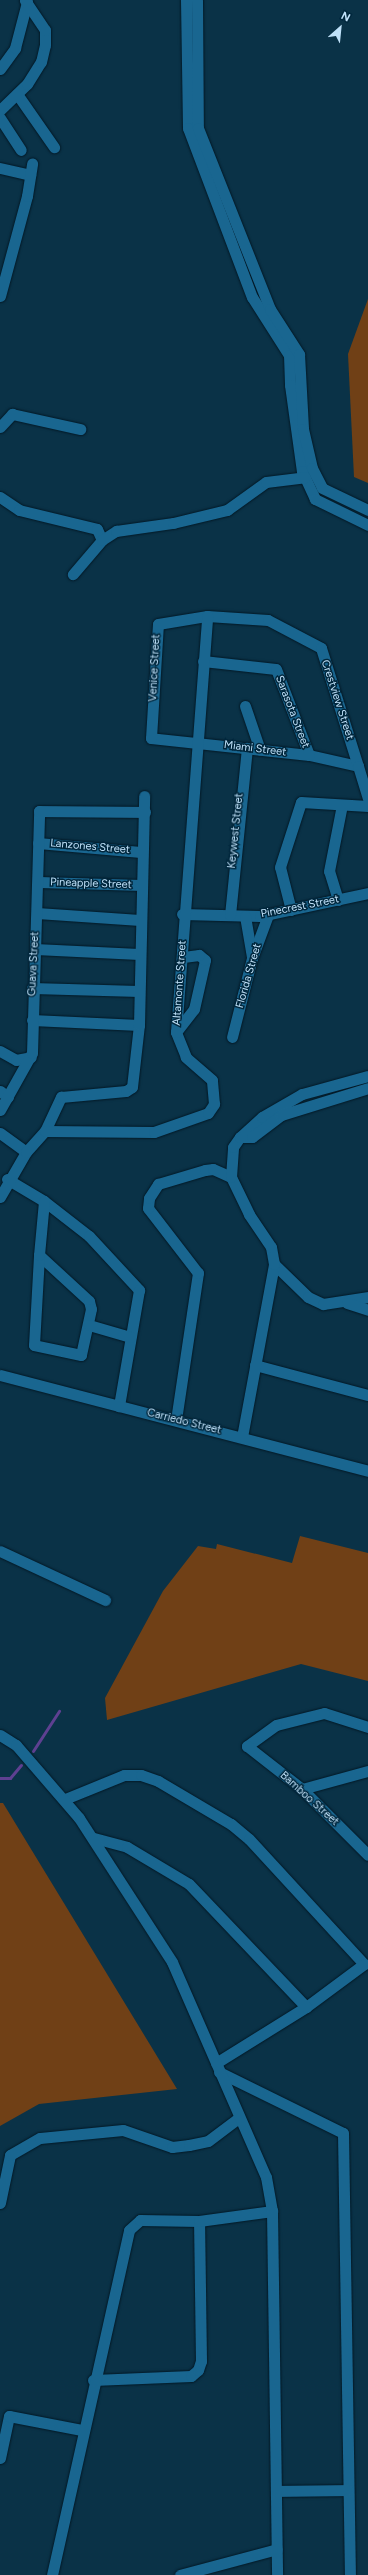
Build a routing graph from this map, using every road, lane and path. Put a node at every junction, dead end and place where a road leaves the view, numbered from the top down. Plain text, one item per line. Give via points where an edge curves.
1 (186, 0) edge
2 (197, 0) edge
3 (26, 1) edge
4 (0, 69) edge
5 (17, 94) junction
6 (0, 110) edge
7 (0, 118) edge
8 (54, 147) dead end
9 (22, 150) dead end
10 (32, 163) dead end
11 (0, 168) edge
12 (30, 175) junction
13 (0, 293) edge
14 (0, 427) edge
15 (80, 429) dead end
16 (305, 477) junction
17 (0, 497) edge
18 (368, 510) edge
19 (368, 524) edge
20 (102, 540) junction
21 (74, 574) dead end
22 (207, 616) junction
23 (203, 661) junction
24 (245, 706) dead end
25 (151, 738) joint
26 (195, 740) junction
27 (247, 748) junction
28 (260, 750) junction
29 (309, 755) junction
30 (358, 766) junction
31 (144, 796) dead end
32 (368, 799) edge
33 (342, 805) junction
34 (368, 806) edge
35 (145, 812) junction
36 (38, 843) junction
37 (141, 852) junction
38 (39, 882) junction
39 (142, 885) junction
40 (368, 893) edge
41 (338, 900) junction
42 (291, 910) junction
43 (37, 913) junction
44 (182, 914) junction
45 (230, 915) junction
46 (268, 915) junction
47 (245, 916) junction
48 (140, 920) junction
49 (35, 949) junction
50 (139, 954) junction
51 (183, 957) junction
52 (252, 958) junction
53 (32, 988) junction
54 (139, 991) junction
55 (32, 1020) junction
56 (139, 1025) junction
57 (176, 1032) junction
58 (232, 1037) dead end
59 (0, 1051) edge
60 (31, 1057) junction
61 (368, 1076) edge
62 (368, 1088) edge
63 (4, 1094) edge
64 (0, 1110) edge
65 (45, 1130) junction
66 (0, 1133) edge
67 (240, 1137) junction
68 (26, 1152) junction
69 (232, 1177) junction
70 (7, 1179) junction
71 (0, 1197) edge
72 (44, 1201) junction
73 (39, 1255) junction
74 (274, 1264) junction
75 (368, 1297) edge
76 (347, 1303) junction
77 (368, 1310) edge
78 (88, 1325) junction
79 (130, 1337) junction
80 (255, 1366) junction
81 (0, 1375) edge
82 (368, 1395) edge
83 (118, 1406) junction
84 (176, 1420) junction
85 (242, 1437) junction
86 (368, 1471) edge
87 (0, 1551) edge
88 (105, 1600) dead end
89 (368, 1727) edge
90 (0, 1735) edge
91 (368, 1771) edge
92 (302, 1789) junction
93 (65, 1799) junction
94 (94, 1838) junction
95 (366, 1850) edge
96 (306, 2007) junction
97 (217, 2067) junction
98 (238, 2118) junction
99 (10, 2155) junction
100 (0, 2162) edge
101 (0, 2203) edge
102 (272, 2211) junction
103 (199, 2221) junction
104 (93, 2380) junction
105 (82, 2430) junction
106 (0, 2458) edge
107 (348, 2490) junction
108 (276, 2491) junction
109 (277, 2549) junction
110 (52, 2575) edge
111 (180, 2575) edge
112 (277, 2575) edge
113 (350, 2575) edge

1 - 16 street via 188,128 252,297 289,355 296,445
2 - 18 street via 198,128 270,309 299,354 303,429 312,468 322,488
3 - 4 street via 15,48
3 - 5 street via 47,35 40,62
5 - 6 street
5 - 8 street
7 - 9 street
10 - 12 street
11 - 12 street
12 - 13 street
14 - 15 street via 12,414
16 - 19 street via 315,499
16 - 20 street via 266,482 228,510 173,523 116,531
17 - 20 street via 19,510 57,522 92,526 97,529
20 - 21 street
22 - 23 street, Altamonte Street
22 - 25 street, Venice Street via 158,624
22 - 30 street, Crestview Street via 268,620 321,648
23 - 26 street, Altamonte Street
23 - 29 street, Sarasota Street via 276,670
24 - 28 street
25 - 26 street, Miami Street
26 - 27 street, Miami Street
26 - 44 street, Altamonte Street
27 - 28 street, Miami Street
27 - 45 street, Keywest Street
28 - 29 street, Miami Street
29 - 30 street, Miami Street
30 - 32 street, Crestview Street
31 - 35 street
33 - 34 street
33 - 41 street via 329,871
33 - 42 street via 301,802 280,867
35 - 36 street, Guava Street via 39,811
35 - 37 street
36 - 37 street, Lanzones Street
36 - 38 street, Guava Street
37 - 39 street
38 - 39 street, Pineapple Street
38 - 43 street, Guava Street
39 - 48 street
40 - 41 street, Pinecrest Street
41 - 42 street, Pinecrest Street
42 - 46 street, Pinecrest Street
43 - 48 street
43 - 49 street, Guava Street
44 - 45 street, Pinecrest Street
44 - 51 street, Altamonte Street
45 - 47 street, Pinecrest Street
46 - 47 street, Pinecrest Street
46 - 52 street, Florida Street
47 - 52 street
48 - 50 street
49 - 50 street
49 - 53 street, Guava Street
50 - 54 street
51 - 57 street, Altamonte Street
51 - 57 street via 199,955 205,960 194,1009
52 - 58 street, Florida Street
53 - 54 street
53 - 55 street, Guava Street
54 - 56 street
55 - 56 street
55 - 60 street, Guava Street
56 - 65 street via 137,1062 129,1090 61,1097
57 - 65 street, Altamonte Street via 186,1057 212,1080 214,1104 208,1113 154,1132
59 - 60 street via 16,1060
60 - 63 street, Guava Street
61 - 67 street via 302,1094 262,1117
62 - 67 street via 281,1115 252,1137
63 - 64 street, Guava Street
65 - 68 street
66 - 68 street
67 - 69 street via 233,1147
68 - 70 street
69 - 74 street via 249,1214 271,1247
69 - 84 street via 213,1169 204,1170 158,1184 149,1198 148,1208 198,1273
70 - 71 street
70 - 72 street
72 - 73 street
72 - 79 street via 89,1236 139,1290
73 - 78 street via 89,1301
73 - 78 street via 34,1345 81,1355
74 - 76 street via 308,1298 323,1304
74 - 80 street
75 - 76 street
76 - 77 street
78 - 79 street
79 - 83 street
80 - 82 street
80 - 85 street
81 - 83 street, Carriedo Street
83 - 84 street, Carriedo Street
84 - 85 street, Carriedo Street
85 - 86 street, Carriedo Street
87 - 88 street
89 - 92 street, Bamboo Street via 324,1713 276,1725 247,1746
90 - 93 street via 16,1745
91 - 92 street
92 - 95 street, Bamboo Street
93 - 94 street
93 - 96 street via 124,1775 141,1775 231,1824 249,1839 364,1964
94 - 96 street via 126,1847 190,1884
94 - 97 street via 172,1962
96 - 97 street
97 - 98 street
97 - 107 street via 343,2133
98 - 99 street via 208,2141 189,2145 172,2147 136,2133 115,2130 49,2135
98 - 102 street via 266,2177
99 - 100 street
99 - 101 street
102 - 103 street
102 - 108 street
103 - 104 street via 133,2223
103 - 104 street via 201,2361 198,2370 191,2376
104 - 105 street
105 - 106 street via 9,2416
105 - 110 street
107 - 108 street
107 - 113 street
108 - 109 street
109 - 111 street
109 - 112 street

